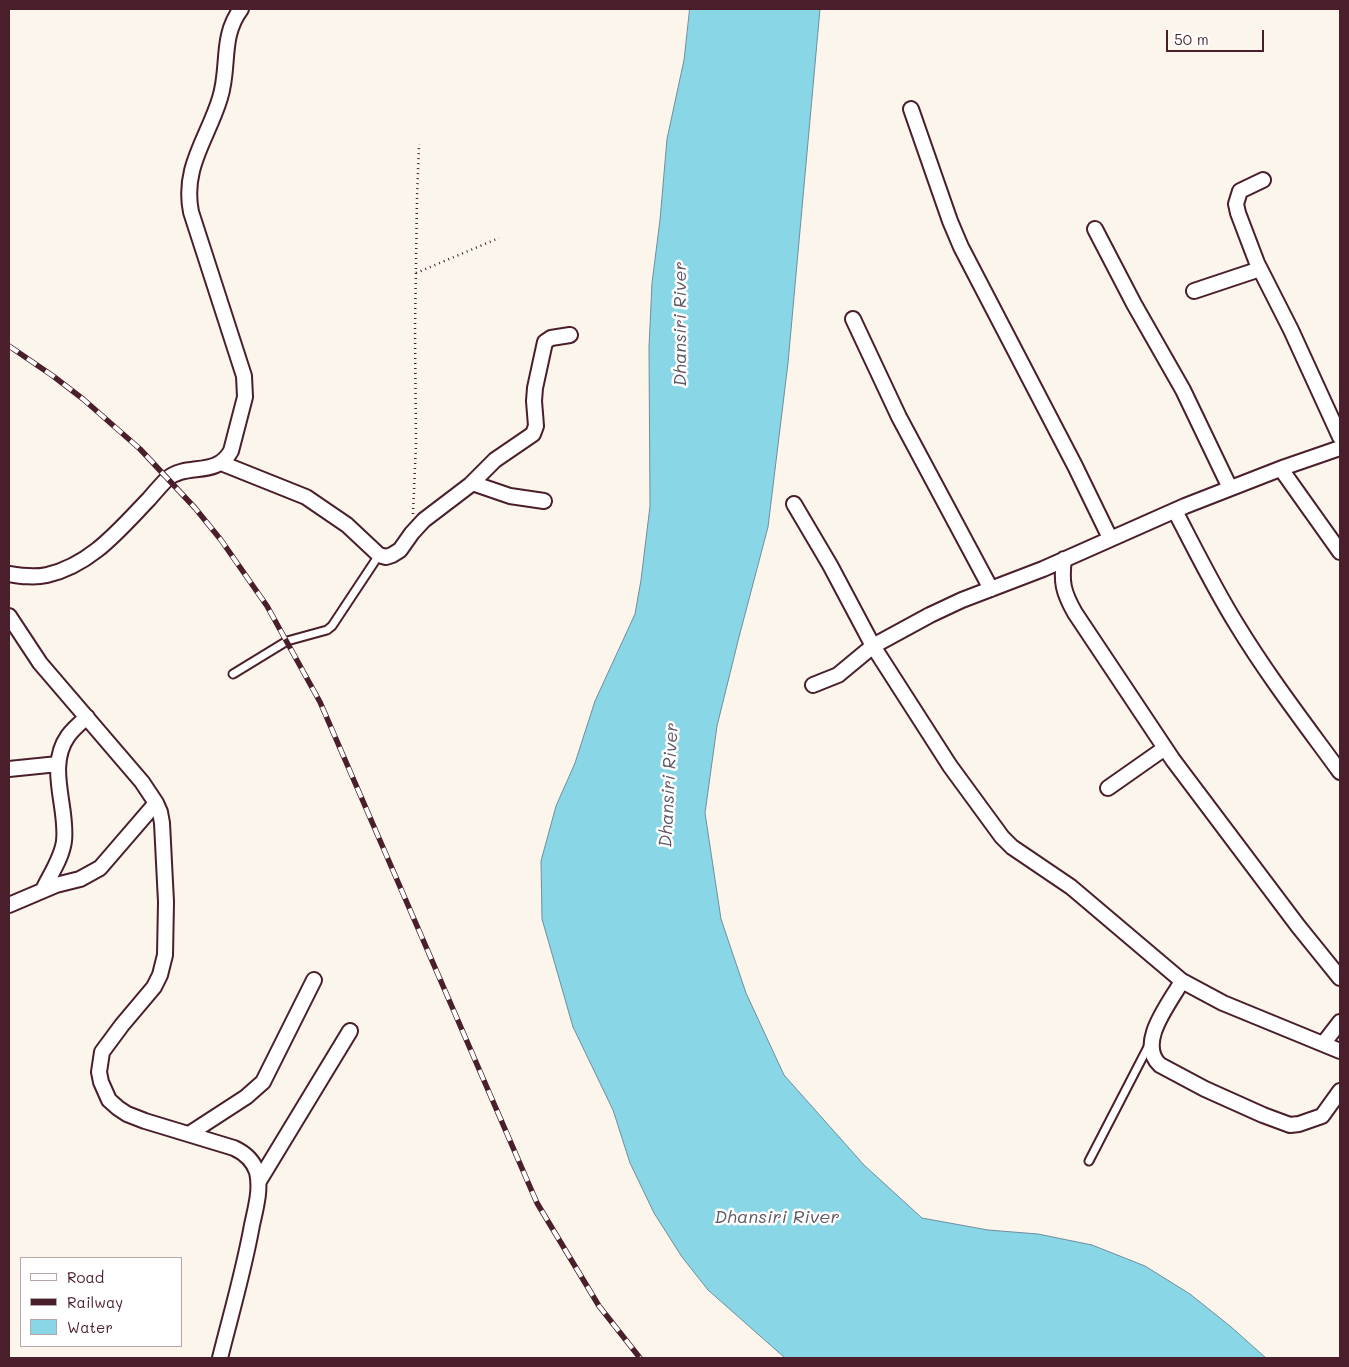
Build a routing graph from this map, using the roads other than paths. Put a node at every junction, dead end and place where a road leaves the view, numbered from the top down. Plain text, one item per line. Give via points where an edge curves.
1 (241, 9) edge
2 (911, 109) dead end
3 (1263, 180) dead end
4 (1095, 229) dead end
5 (1260, 269) junction
6 (1194, 291) dead end
7 (853, 319) dead end
8 (570, 334) dead end
9 (1340, 437) edge
10 (1340, 448) edge
11 (221, 463) junction
12 (1281, 469) junction
13 (472, 483) junction
14 (1230, 488) junction
15 (544, 501) dead end
16 (794, 504) dead end
17 (1175, 511) junction
18 (1110, 538) junction
19 (1340, 552) edge
20 (379, 555) junction
21 (1064, 559) junction
22 (9, 574) edge
23 (991, 589) junction
24 (9, 616) edge
25 (873, 646) junction
26 (234, 674) dead end
27 (813, 685) dead end
28 (87, 717) junction
29 (1165, 748) junction
30 (58, 764) junction
31 (9, 768) edge
32 (1340, 772) edge
33 (1108, 788) dead end
34 (156, 803) junction
35 (42, 890) junction
36 (9, 905) edge
37 (1340, 978) edge
38 (314, 980) dead end
39 (1182, 981) junction
40 (1340, 1022) edge
41 (350, 1031) dead end
42 (1150, 1043) junction
43 (1322, 1044) junction
44 (1340, 1051) edge
45 (1340, 1091) edge
46 (189, 1134) junction
47 (1089, 1161) dead end
48 (258, 1181) junction
49 (220, 1358) edge

1 - 11 street via 228,33 220,99 192,166 188,200 246,387 231,451
2 - 18 street via 961,247
3 - 5 street via 1240,191 1236,204
4 - 14 street via 1183,390
5 - 6 street
5 - 9 street
7 - 23 street via 899,417
8 - 13 street via 545,342 535,388 536,426 533,434 496,460
10 - 12 street
11 - 20 street via 306,496 346,525
11 - 22 street via 168,478 101,548 82,562 46,576
12 - 14 street
12 - 19 street
13 - 15 street via 510,496
13 - 20 street via 424,520 400,550 386,557
14 - 17 street
16 - 25 street
17 - 18 street
17 - 32 street via 1237,626
18 - 21 street
20 - 26 lane via 332,626 287,641
21 - 23 street
21 - 29 street via 1062,576 1067,599
23 - 25 street via 930,615
24 - 28 street via 40,663
25 - 27 street via 838,675
25 - 39 street via 950,766 1002,838 1071,887
28 - 30 street via 68,736 58,756
28 - 34 street
29 - 33 street
29 - 37 street
30 - 31 street
30 - 35 street via 64,843
34 - 35 street via 100,868 80,879
34 - 46 street via 163,834 165,954 154,987 102,1052 99,1072 109,1100 118,1108 145,1121
35 - 36 street
38 - 46 street via 262,1082 246,1097
39 - 42 street
39 - 43 street via 1224,1003
40 - 43 street
41 - 48 street
42 - 45 street via 1152,1054 1160,1065 1284,1124 1299,1124 1322,1116
42 - 47 lane
43 - 44 street
46 - 48 street via 244,1153 252,1161
48 - 49 street via 248,1248

